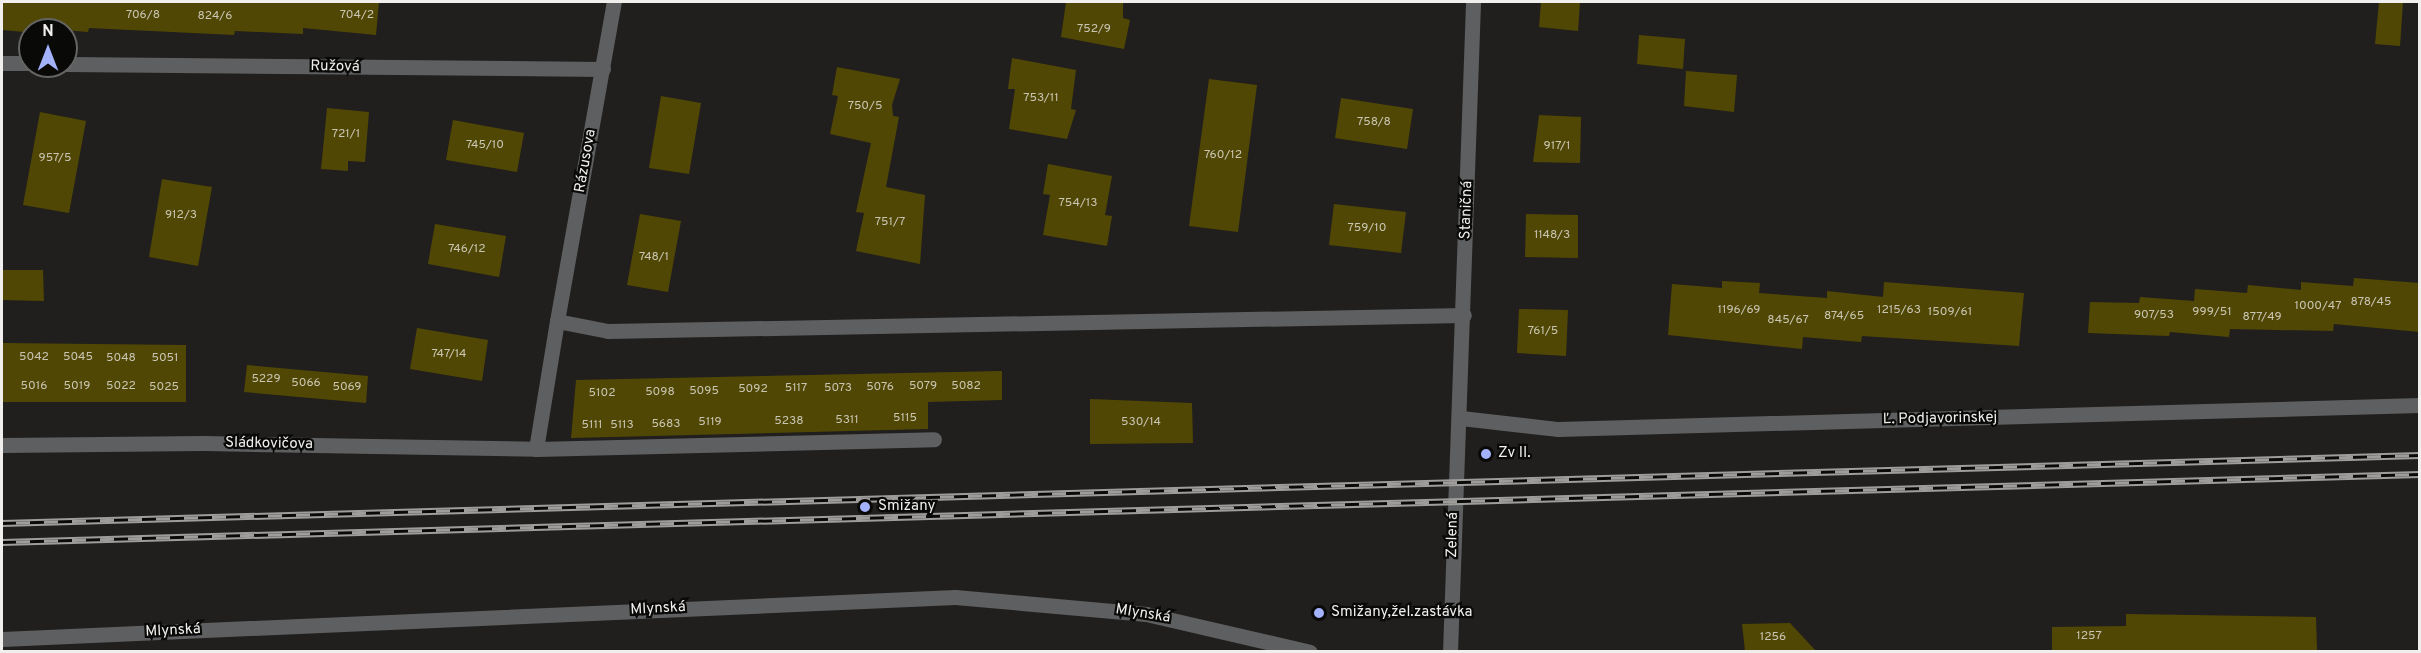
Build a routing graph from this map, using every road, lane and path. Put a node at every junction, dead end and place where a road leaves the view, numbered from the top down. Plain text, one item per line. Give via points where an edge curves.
1 (614, 2) edge
2 (1473, 2) edge
3 (2, 63) edge
4 (18, 63) edge
5 (78, 64) edge
6 (603, 69) junction
7 (1464, 315) junction
8 (557, 321) junction
9 (2420, 405) edge
10 (1461, 418) junction
11 (934, 439) dead end
12 (2, 446) edge
13 (536, 449) junction
14 (2, 639) edge
15 (1310, 651) edge
16 (1450, 651) edge

1 - 6 street, Rázusova
2 - 7 street, Staničná
3 - 4 street
5 - 6 street, Ružová
6 - 8 street, Rázusova
7 - 8 street via 609,331
7 - 10 street, Staničná
8 - 13 street, Rázusova
9 - 10 street, Ľ. Podjavorinskej via 1558,429
10 - 16 street, Zelená
11 - 13 street, Sládkovičova
12 - 13 street, Sládkovičova via 203,443
14 - 15 street, Mlynská via 955,597 1146,614

